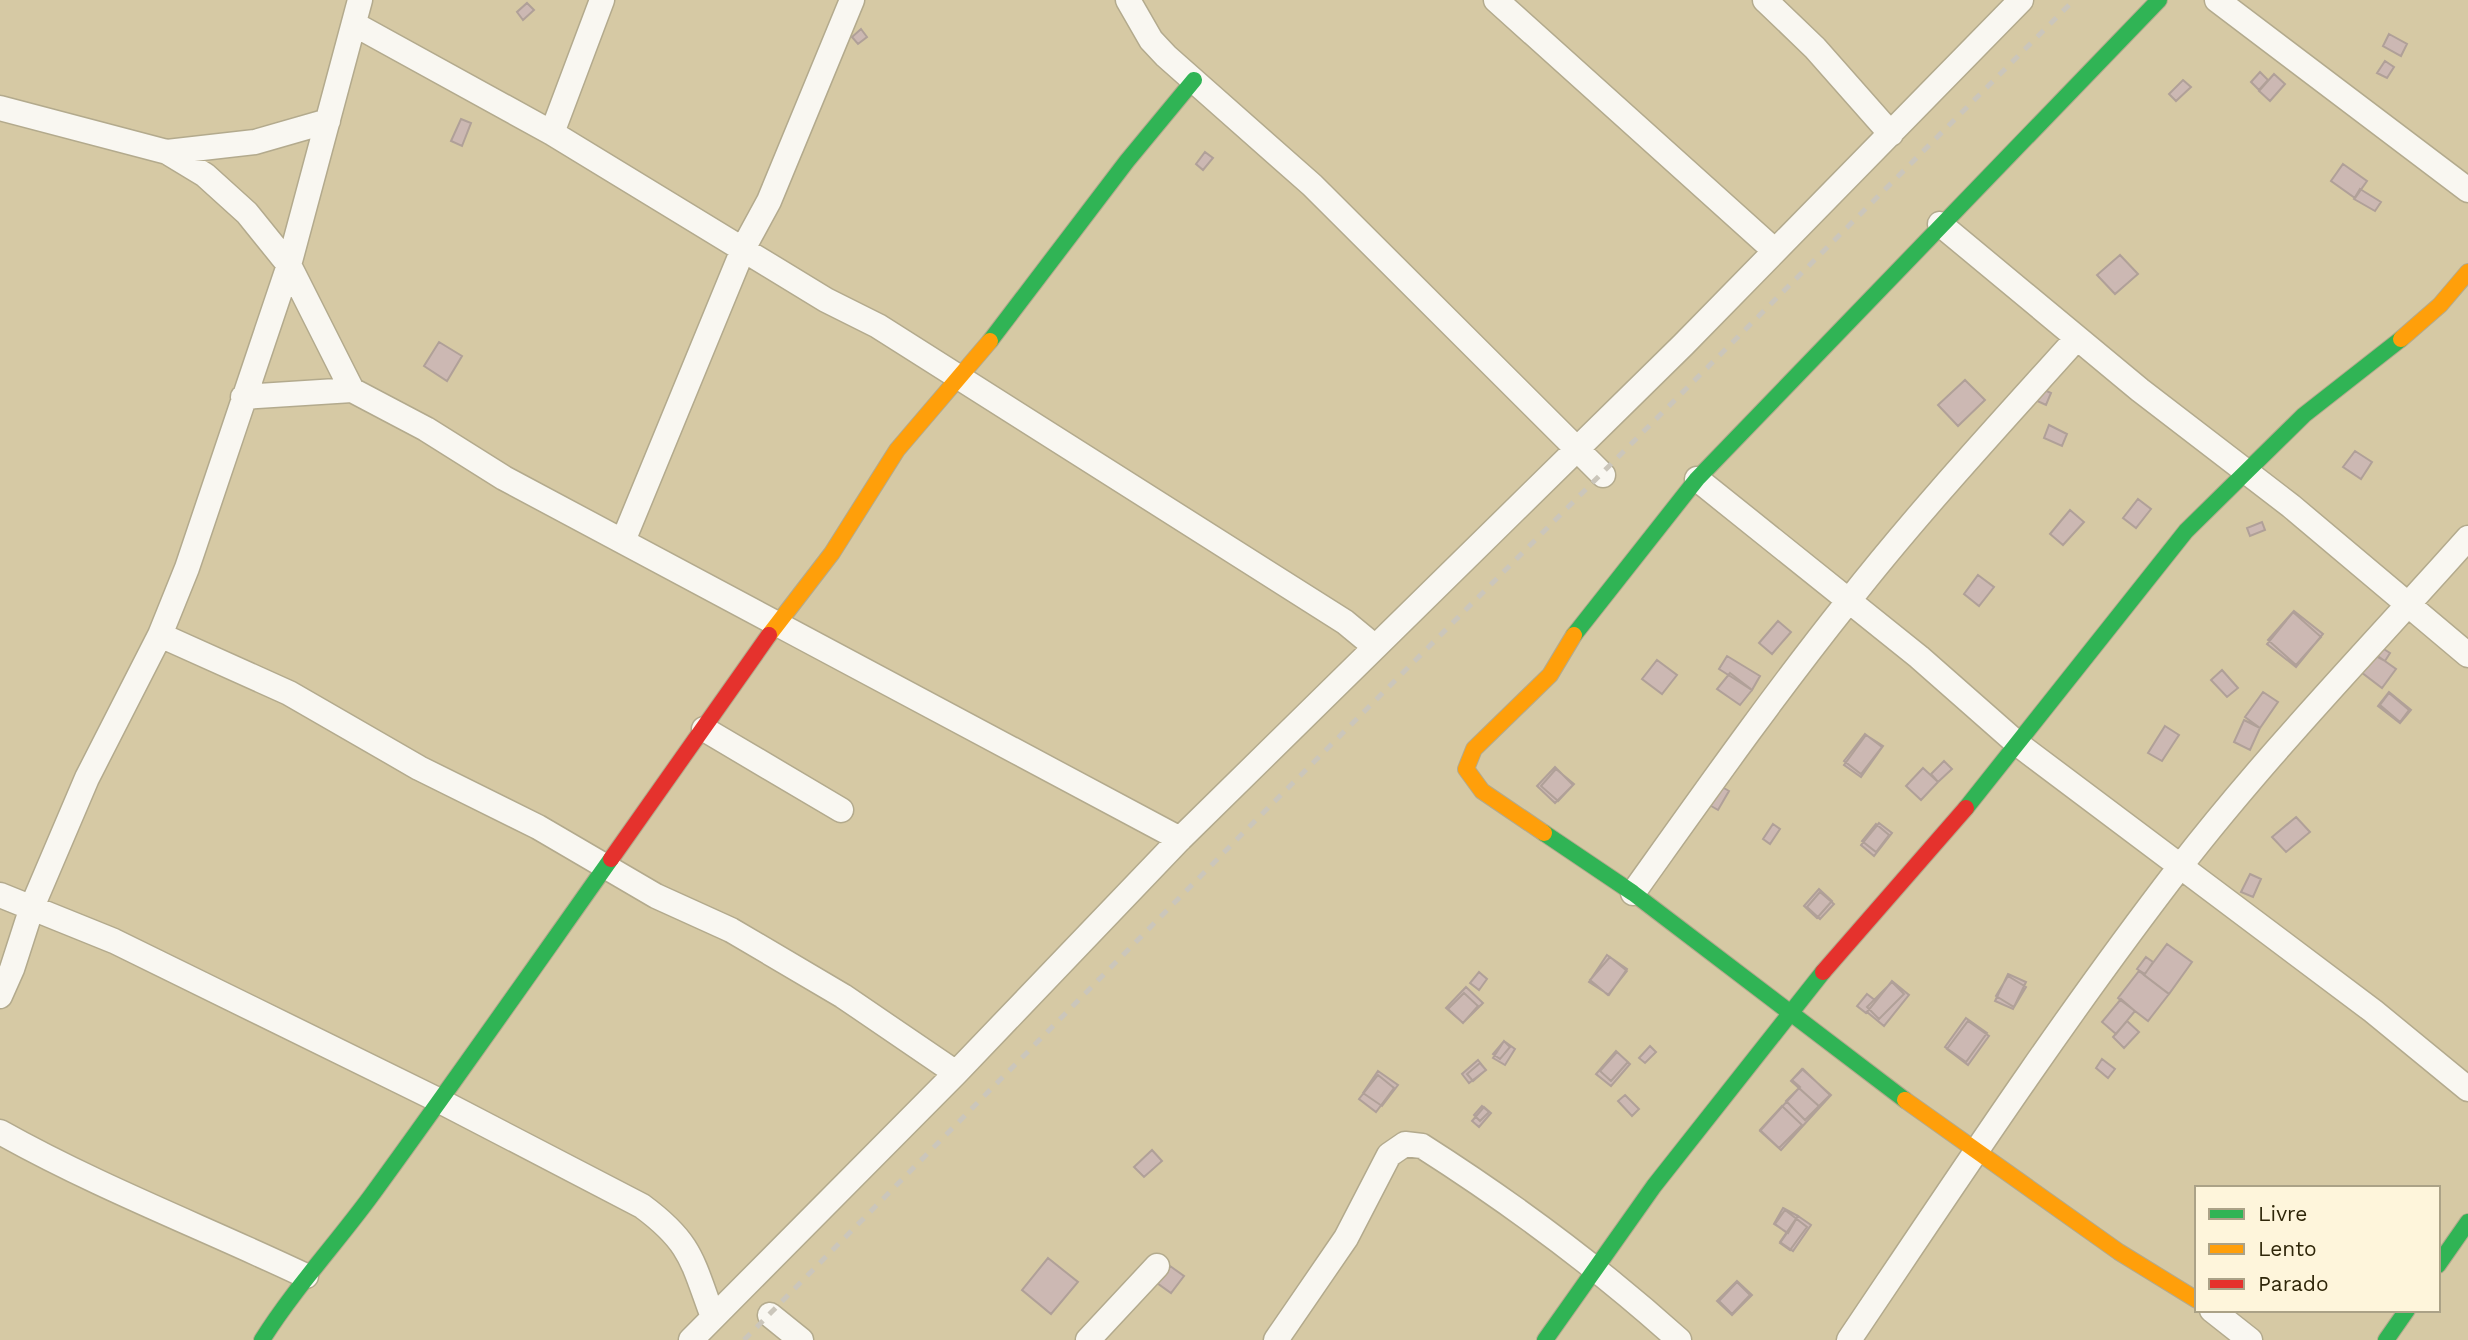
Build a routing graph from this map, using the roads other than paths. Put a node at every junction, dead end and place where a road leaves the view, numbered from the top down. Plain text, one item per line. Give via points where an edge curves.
1 (360, 0) edge
2 (602, 0) edge
3 (852, 0) edge
4 (1128, 0) edge
5 (1496, 0) edge
6 (1765, 0) edge
7 (2021, 0) edge
8 (2159, 0) edge
9 (2217, 0) edge
10 (354, 24) junction
11 (1194, 80) junction
12 (0, 108) edge
13 (328, 121) junction
14 (552, 133) junction
15 (1891, 134) junction
16 (167, 152) junction
17 (2468, 190) edge
18 (1940, 224) junction
19 (744, 247) junction
20 (1775, 251) junction
21 (289, 265) junction
22 (2468, 272) edge
23 (2077, 338) junction
24 (959, 375) junction
25 (352, 390) junction
26 (243, 397) junction
27 (1576, 450) junction
28 (2245, 470) junction
29 (1603, 475) dead end
30 (1697, 479) junction
31 (2468, 538) edge
32 (623, 541) junction
33 (1848, 601) junction
34 (2409, 604) junction
35 (777, 624) junction
36 (160, 635) junction
37 (1374, 646) junction
38 (2468, 656) edge
39 (705, 729) junction
40 (2019, 744) junction
41 (841, 810) dead end
42 (1180, 839) junction
43 (606, 867) junction
44 (2179, 867) junction
45 (1633, 893) junction
46 (0, 895) edge
47 (32, 907) junction
48 (0, 996) edge
49 (1791, 1013) junction
50 (957, 1073) junction
51 (2468, 1089) edge
52 (440, 1101) junction
53 (0, 1132) edge
54 (1975, 1152) junction
55 (2468, 1222) edge
56 (2440, 1262) edge
57 (1157, 1266) dead end
58 (1594, 1267) junction
59 (306, 1276) junction
60 (2195, 1299) edge
61 (2215, 1312) edge
62 (2406, 1312) edge
63 (770, 1315) dead end
64 (713, 1317) junction
65 (262, 1340) edge
66 (691, 1340) edge
67 (801, 1340) edge
68 (1088, 1340) edge
69 (1276, 1340) edge
70 (1545, 1340) edge
71 (1679, 1340) edge
72 (1849, 1340) edge
73 (2250, 1340) edge
74 (2386, 1340) edge

1 - 10 street
2 - 14 street
3 - 19 street via 769,201
4 - 11 street via 1151,40
5 - 20 street
6 - 15 street via 1815,48
7 - 15 street
8 - 18 street via 2038,129
9 - 17 street
10 - 13 street
10 - 14 street
11 - 24 street via 1010,318
11 - 27 street via 1311,186
12 - 16 street
13 - 16 street via 254,142
13 - 21 street
14 - 19 street
15 - 20 street
16 - 21 street via 205,176 247,213
18 - 23 street
18 - 30 street
19 - 24 street via 826,300
19 - 32 street
20 - 27 street
21 - 25 street
21 - 26 street
22 - 28 street via 2416,329 2347,379
23 - 28 street
23 - 33 street
24 - 35 street via 897,450 832,553
24 - 37 street via 1345,622
25 - 26 street
25 - 32 street
26 - 36 street
27 - 29 street
27 - 37 street
28 - 34 street
28 - 40 street via 2180,538
30 - 33 street
30 - 45 street via 1580,625 1549,675 1467,761 1469,775 1482,791
31 - 34 street
32 - 35 street
33 - 40 street
33 - 45 street
34 - 38 street
34 - 44 street
35 - 39 street
35 - 42 street
36 - 43 street via 289,693
36 - 47 street via 88,778
37 - 42 street
39 - 41 street
39 - 43 street
40 - 44 street
40 - 49 street
42 - 50 street
43 - 50 street via 787,962
43 - 52 street
44 - 51 street via 2392,1025
44 - 54 street
45 - 49 street
46 - 47 street
47 - 48 street
47 - 52 street via 114,941
49 - 54 street
49 - 58 street
50 - 64 street
52 - 59 street
52 - 64 street via 618,1192 668,1225 687,1246
53 - 59 street via 53,1162
54 - 60 street
54 - 72 street
55 - 56 street
57 - 68 street
58 - 69 street via 1491,1190 1422,1146 1405,1144 1390,1155 1346,1238
58 - 70 street
58 - 71 street
59 - 65 street
61 - 73 street
62 - 74 street
63 - 67 street
64 - 66 street

